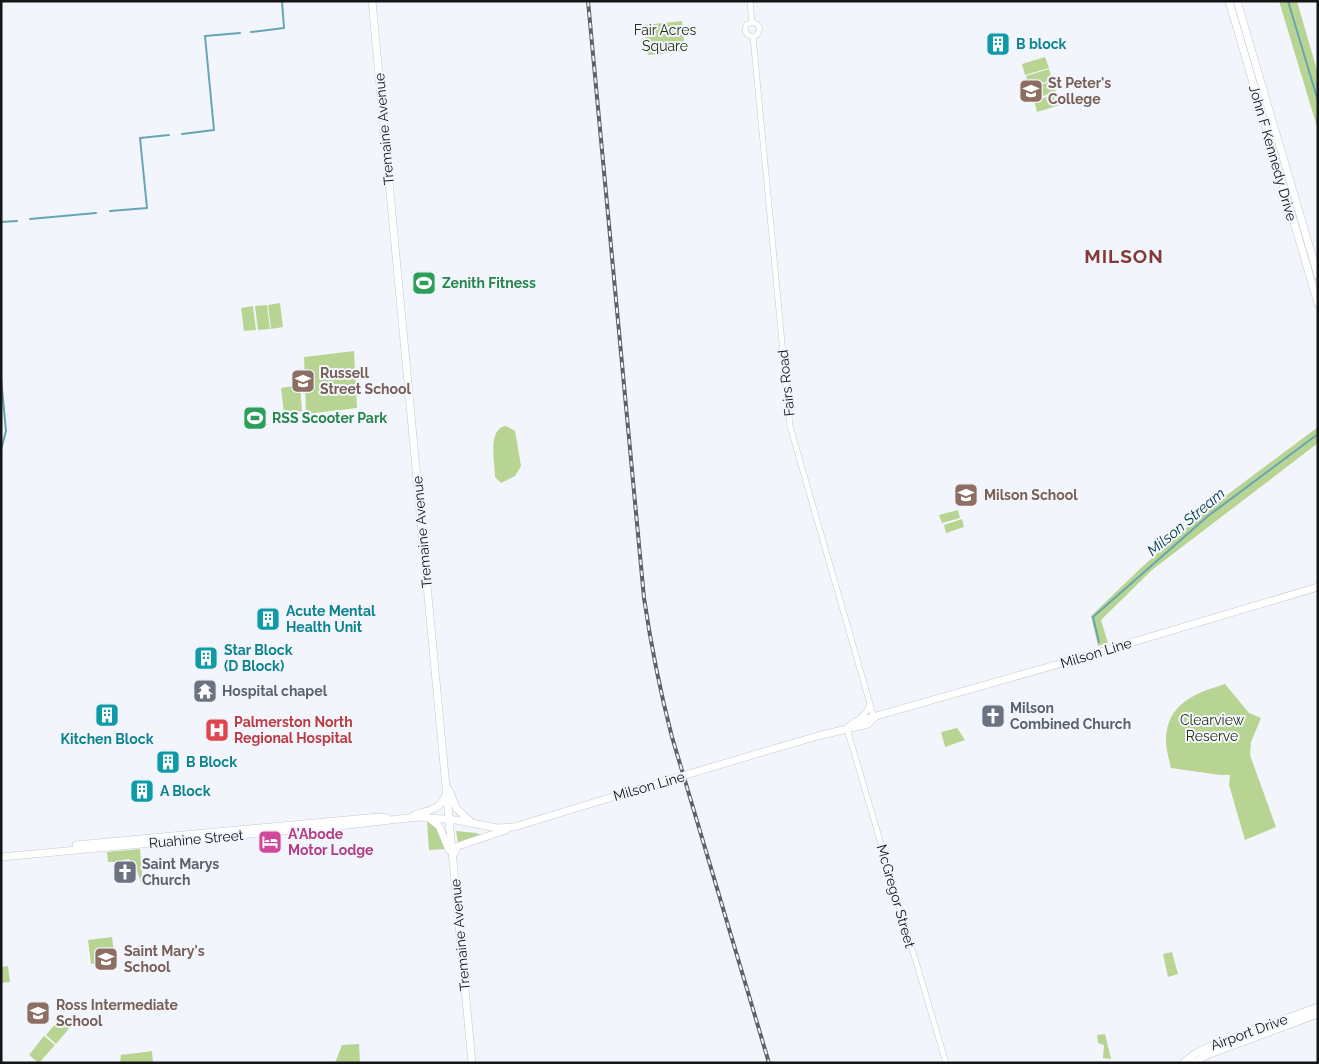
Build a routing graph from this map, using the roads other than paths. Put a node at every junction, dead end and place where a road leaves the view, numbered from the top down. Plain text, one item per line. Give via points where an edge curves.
1 (372, 1) edge
2 (750, 1) edge
3 (1229, 1) edge
4 (1237, 1) edge
5 (752, 22) junction
6 (754, 37) junction
7 (1296, 201) junction
8 (1288, 203) junction
9 (1318, 276) edge
10 (1318, 304) edge
11 (1318, 586) edge
12 (870, 702) junction
13 (874, 718) junction
14 (856, 722) junction
15 (847, 729) junction
16 (444, 770) junction
17 (446, 787) junction
18 (428, 817) junction
19 (404, 818) junction
20 (390, 819) junction
21 (449, 819) junction
22 (476, 824) junction
23 (514, 827) junction
24 (1, 852) edge
25 (1, 856) edge
26 (453, 861) junction
27 (1318, 1007) edge
28 (1318, 1014) edge
29 (472, 1063) edge
30 (946, 1063) edge
31 (1183, 1063) edge
32 (1194, 1063) edge

1 - 16 main road, Tremaine Avenue
2 - 5 street
3 - 8 main road, John F Kennedy Drive
4 - 7 main road, John F Kennedy Drive
5 - 6 street via 760,28
5 - 6 street via 746,25 745,31
6 - 12 street, Fairs Road via 790,426
7 - 8 main road
7 - 9 main road, John F Kennedy Drive
8 - 10 main road, John F Kennedy Drive
11 - 13 main road, Milson Line
12 - 13 street, Fairs Road
12 - 14 street via 867,711
13 - 14 main road, Milson Line
13 - 15 main road, Milson Line via 868,724
14 - 15 main road, Milson Line
15 - 23 main road, Milson Line, bridge
15 - 30 street, McGregor Street
16 - 17 main road, Tremaine Avenue
16 - 22 main road via 456,808
17 - 19 main road via 440,805
17 - 21 main road, Tremaine Avenue
18 - 19 main road, Ruahine Street
18 - 21 main road, Ruahine Street
18 - 26 main road via 441,830
19 - 20 main road, Ruahine Street
20 - 24 main road, Ruahine Street via 379,817
20 - 25 main road, Ruahine Street
21 - 22 main road, Milson Line
21 - 26 main road, Tremaine Avenue
22 - 23 main road, Milson Line
23 - 26 main road via 458,846
26 - 29 main road, Tremaine Avenue
27 - 31 main road, Airport Drive via 1211,1046
28 - 32 main road, Airport Drive

